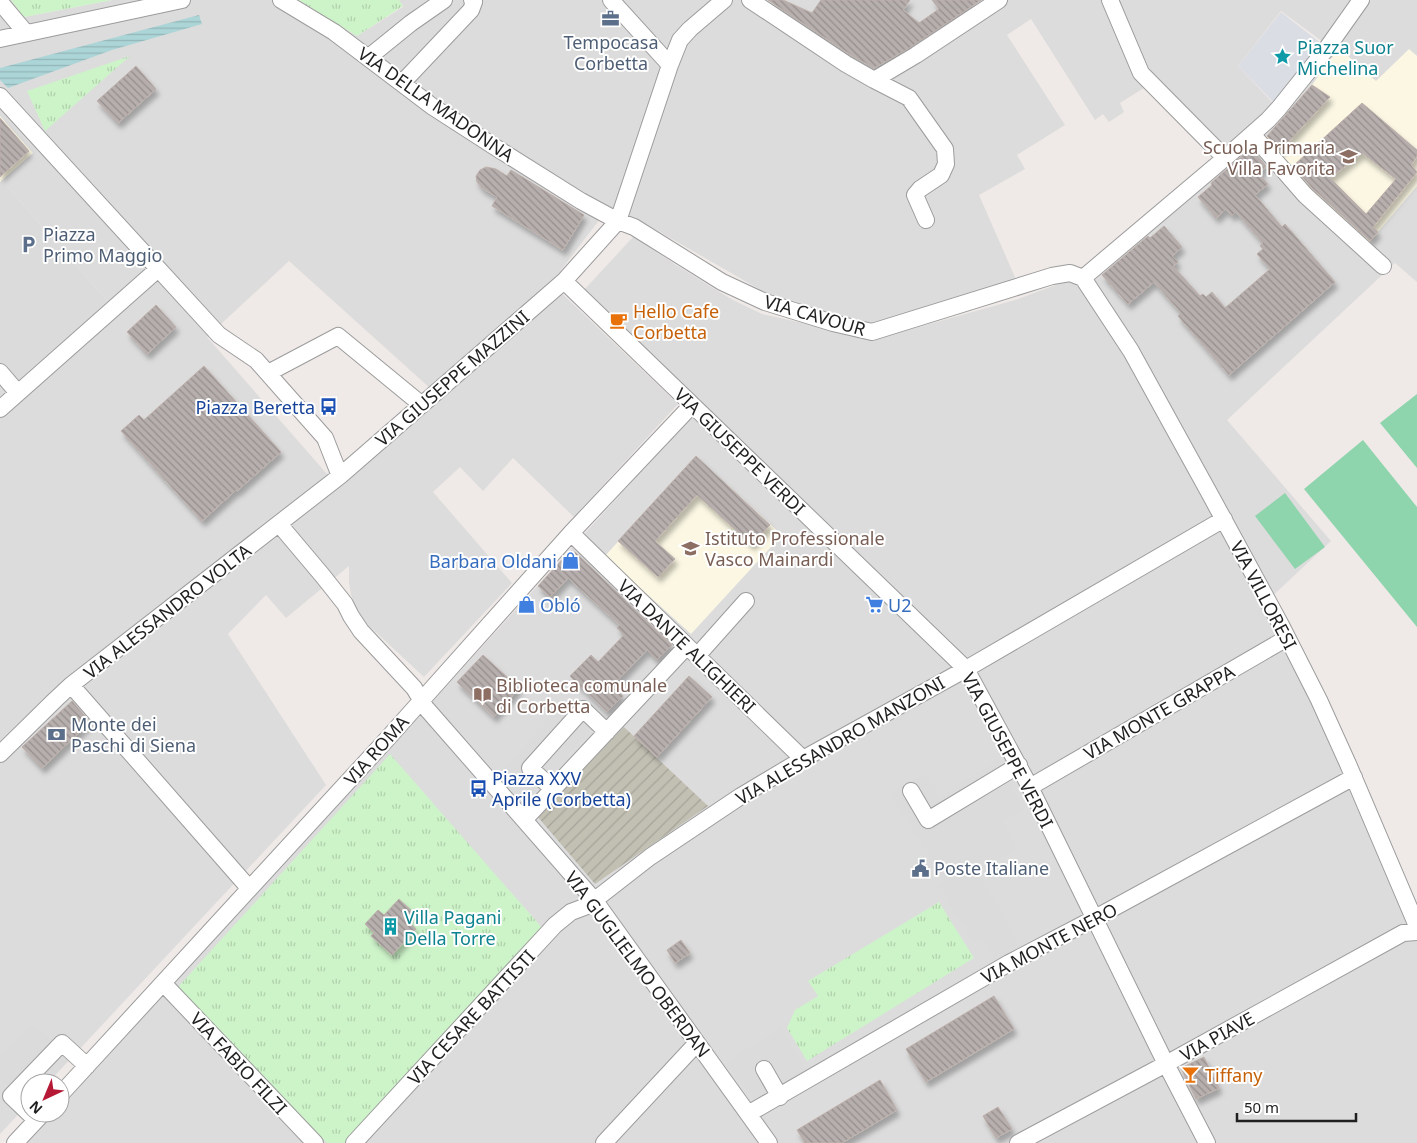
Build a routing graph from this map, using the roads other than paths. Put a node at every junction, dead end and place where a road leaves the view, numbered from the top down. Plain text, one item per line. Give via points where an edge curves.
1 (182, 0) edge
2 (281, 0) edge
3 (444, 0) edge
4 (472, 0) edge
5 (611, 0) edge
6 (724, 0) edge
7 (750, 0) edge
8 (999, 0) edge
9 (1110, 0) edge
10 (1360, 0) edge
11 (0, 2) edge
12 (26, 33) junction
13 (0, 39) edge
14 (369, 57) junction
15 (670, 65) junction
16 (874, 80) junction
17 (402, 83) junction
18 (0, 96) edge
19 (1252, 134) junction
20 (1225, 158) junction
21 (926, 220) dead end
22 (618, 221) junction
23 (1383, 266) dead end
24 (158, 269) junction
25 (1083, 278) junction
26 (564, 281) junction
27 (0, 372) edge
28 (268, 373) junction
29 (18, 393) junction
30 (422, 405) junction
31 (692, 405) junction
32 (0, 409) edge
33 (340, 476) junction
34 (1224, 519) junction
35 (279, 524) junction
36 (571, 533) junction
37 (746, 601) dead end
38 (1287, 638) junction
39 (692, 651) junction
40 (966, 669) junction
41 (71, 685) junction
42 (421, 700) junction
43 (607, 732) junction
44 (0, 754) edge
45 (803, 759) junction
46 (1018, 765) junction
47 (1354, 777) junction
48 (1030, 787) junction
49 (553, 790) junction
50 (911, 791) dead end
51 (524, 820) junction
52 (249, 888) junction
53 (594, 900) junction
54 (1095, 918) junction
55 (1417, 926) edge
56 (1417, 932) edge
57 (163, 983) junction
58 (697, 1043) junction
59 (1166, 1064) junction
60 (87, 1066) junction
61 (764, 1069) dead end
62 (33, 1073) edge
63 (70, 1084) edge
64 (20, 1087) edge
65 (780, 1097) junction
66 (20, 1103) edge
67 (748, 1114) junction
68 (34, 1123) edge
69 (15, 1143) edge
70 (315, 1143) edge
71 (354, 1143) edge
72 (604, 1143) edge
73 (768, 1143) edge
74 (1018, 1143) edge
75 (1207, 1143) edge

1 - 12 street
2 - 14 street, VIA DELLA MADONNA
3 - 14 street
4 - 17 street via 471,10
5 - 15 street
6 - 15 street via 680,40
7 - 16 street
8 - 16 street
9 - 20 street via 1141,73
10 - 19 street via 1279,108
11 - 12 street
12 - 13 street
14 - 17 street, VIA DELLA MADONNA
15 - 22 street
16 - 21 street via 909,98 945,149 946,164 941,175 915,195
17 - 22 street, VIA DELLA MADONNA via 495,147
18 - 24 street
19 - 20 street
19 - 23 street via 1305,195
20 - 25 street
22 - 25 street, VIA CAVOUR via 634,227 722,282 765,302 872,332 1052,276 1070,273
22 - 26 street, VIA GIUSEPPE MAZZINI
24 - 28 street via 219,335 256,360
24 - 29 street
25 - 34 street, VIA VILLORESI via 1131,352
26 - 30 street, VIA GIUSEPPE MAZZINI
26 - 31 street, VIA GIUSEPPE VERDI
27 - 29 street
28 - 30 street via 338,336
28 - 33 street via 326,438
29 - 32 street
30 - 33 street, VIA GIUSEPPE MAZZINI
31 - 36 street, VIA ROMA
31 - 40 street, VIA GIUSEPPE VERDI
33 - 35 street, VIA ALESSANDRO VOLTA
34 - 38 street, VIA VILLORESI
34 - 40 street, VIA ALESSANDRO MANZONI
35 - 41 street, VIA ALESSANDRO VOLTA
35 - 42 street, VIA GUGLIELMO OBERDAN via 345,604 361,631 414,688
36 - 39 street, VIA DANTE ALIGHIERI
36 - 42 street, VIA ROMA
37 - 39 street
38 - 47 street, VIA VILLORESI
38 - 48 street, VIA MONTE GRAPPA
39 - 43 street
39 - 45 street, VIA DANTE ALIGHIERI
40 - 45 street, VIA ALESSANDRO MANZONI
40 - 46 street, VIA GIUSEPPE VERDI
41 - 44 street, VIA ALESSANDRO VOLTA
41 - 52 street
42 - 51 street, VIA GUGLIELMO OBERDAN
42 - 52 street, VIA ROMA
43 - 49 street
43 - 49 street via 583,709 530,768
45 - 53 street, VIA ALESSANDRO MANZONI via 732,801
46 - 48 street, VIA GIUSEPPE VERDI
46 - 50 street via 928,820
47 - 54 street, VIA MONTE NERO
47 - 55 street, VIA VILLORESI
48 - 54 street, VIA GIUSEPPE VERDI
49 - 51 street
51 - 53 street, VIA GUGLIELMO OBERDAN
52 - 57 street, VIA ROMA
53 - 58 street, VIA GUGLIELMO OBERDAN
53 - 71 street, VIA CESARE BATTISTI via 555,925
54 - 59 street, VIA GIUSEPPE VERDI
54 - 65 street, VIA MONTE NERO via 1009,963
56 - 59 street, VIA PIAVE via 1403,934
57 - 60 street, VIA ROMA
57 - 70 street, VIA FABIO FILZI
58 - 67 street, VIA GUGLIELMO OBERDAN
58 - 72 street
59 - 74 street, VIA PIAVE
59 - 75 street, VIA GIUSEPPE VERDI
60 - 62 street via 62,1043
60 - 63 street, VIA ROMA
61 - 65 street
64 - 66 street via 11,1096
65 - 67 street, VIA MONTE NERO
67 - 73 street, VIA GUGLIELMO OBERDAN
68 - 69 street

